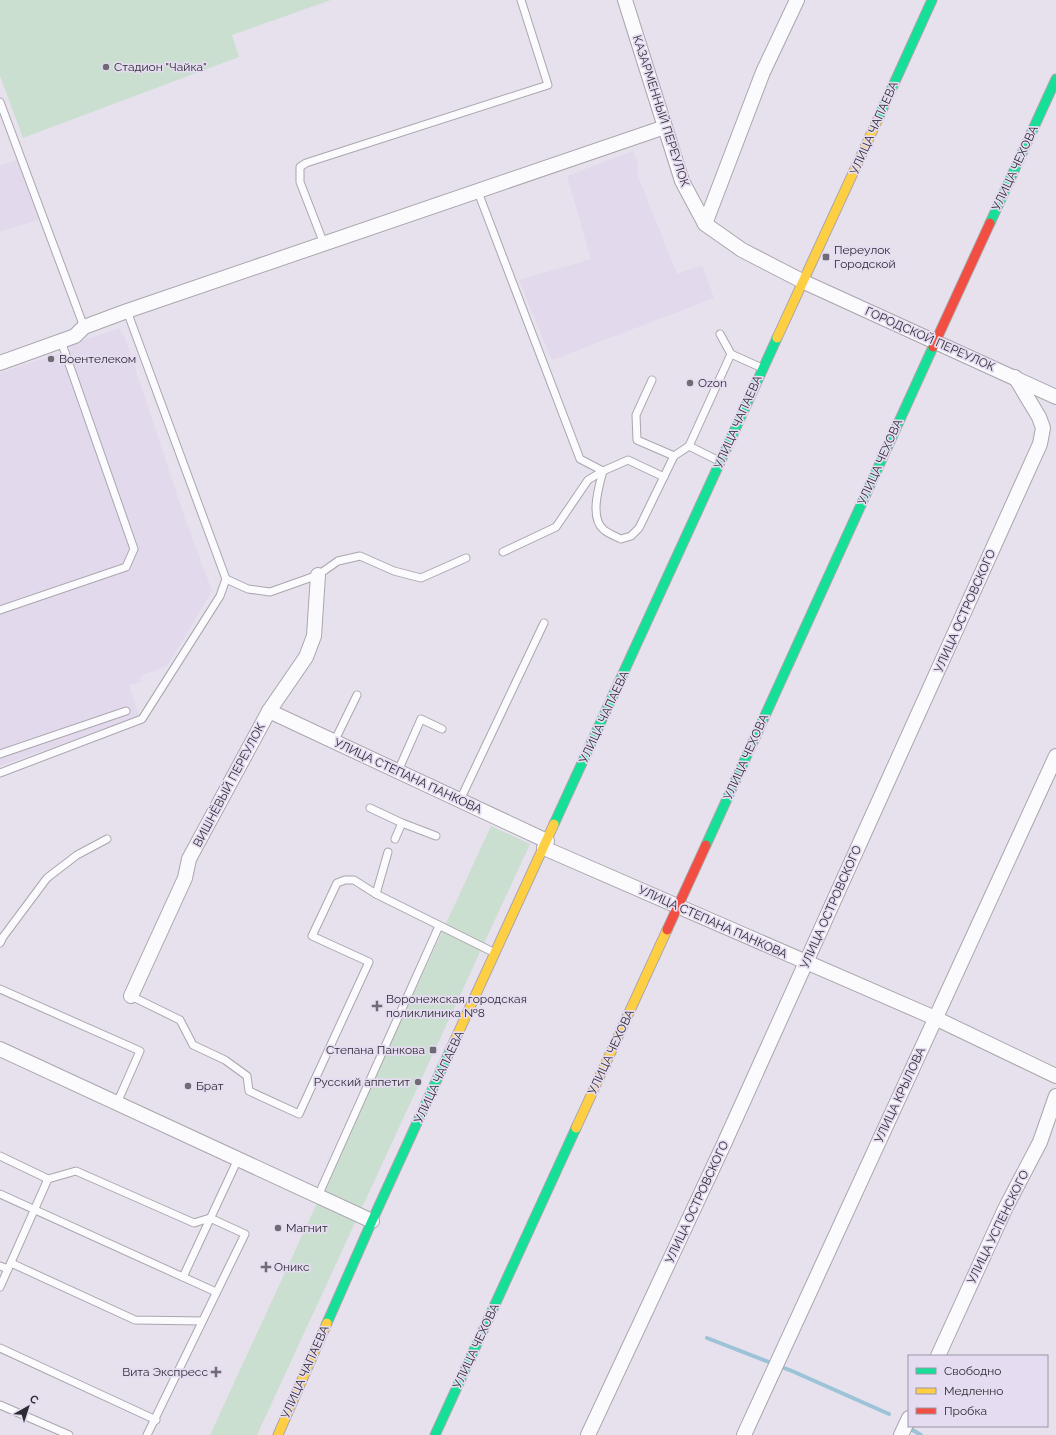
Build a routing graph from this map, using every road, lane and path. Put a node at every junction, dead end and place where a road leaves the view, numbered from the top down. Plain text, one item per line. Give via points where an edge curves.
1 (521, 0) edge
2 (625, 0) edge
3 (797, 0) edge
4 (932, 0) edge
5 (1056, 79) edge
6 (0, 102) edge
7 (665, 127) junction
8 (478, 192) junction
9 (705, 224) junction
10 (324, 244) junction
11 (804, 282) junction
12 (127, 311) junction
13 (84, 327) junction
14 (720, 334) dead end
15 (61, 341) junction
16 (936, 341) junction
17 (731, 354) junction
18 (0, 363) edge
19 (762, 369) junction
20 (1015, 377) junction
21 (652, 380) dead end
22 (1056, 397) edge
23 (688, 446) junction
24 (674, 456) junction
25 (720, 462) junction
26 (603, 471) junction
27 (664, 477) junction
28 (503, 552) dead end
29 (466, 558) dead end
30 (318, 575) junction
31 (226, 579) junction
32 (0, 610) edge
33 (544, 623) dead end
34 (357, 695) dead end
35 (126, 711) dead end
36 (269, 711) junction
37 (442, 729) dead end
38 (334, 742) junction
39 (0, 754) edge
40 (1056, 756) edge
41 (398, 770) junction
42 (0, 773) edge
43 (460, 800) junction
44 (370, 808) dead end
45 (402, 823) junction
46 (436, 836) dead end
47 (395, 838) dead end
48 (107, 839) dead end
49 (546, 844) junction
50 (388, 852) dead end
51 (376, 894) junction
52 (678, 906) junction
53 (439, 926) junction
54 (0, 943) edge
55 (495, 954) junction
56 (806, 962) junction
57 (0, 989) edge
58 (131, 996) joint
59 (935, 1018) junction
60 (0, 1049) edge
61 (1056, 1076) edge
62 (1056, 1096) edge
63 (117, 1104) junction
64 (0, 1156) edge
65 (238, 1159) junction
66 (48, 1179) junction
67 (0, 1194) edge
68 (318, 1196) junction
69 (35, 1209) junction
70 (210, 1218) junction
71 (372, 1221) junction
72 (0, 1266) edge
73 (9, 1266) junction
74 (183, 1277) junction
75 (0, 1287) edge
76 (216, 1292) junction
77 (202, 1321) junction
78 (0, 1348) edge
79 (938, 1355) edge
80 (0, 1405) edge
81 (156, 1420) junction
82 (908, 1420) edge
83 (69, 1435) edge
84 (147, 1435) edge
85 (278, 1435) edge
86 (435, 1435) edge
87 (588, 1435) edge
88 (744, 1435) edge
89 (901, 1435) edge

1 - 10 lane via 548,85 300,167 300,182
2 - 7 street, КАЗАРМЕННЫЙ ПЕРЕУЛОК
3 - 9 street via 763,72
4 - 11 street, УЛИЦА ЧАПАЕВА
5 - 16 street, УЛИЦА ЧЕХОВА
6 - 13 lane
7 - 8 street
7 - 9 street, КАЗАРМЕННЫЙ ПЕРЕУЛОК via 682,181
8 - 10 street
8 - 26 lane via 580,459
9 - 11 street, КАЗАРМЕННЫЙ ПЕРЕУЛОК via 742,250
10 - 12 street
11 - 16 street, ГОРОДСКОЙ ПЕРЕУЛОК
11 - 19 street, УЛИЦА ЧАПАЕВА
12 - 13 street
12 - 31 lane
13 - 15 street via 74,336
14 - 17 lane
15 - 18 street
15 - 32 lane via 134,549 126,567
16 - 20 street, ГОРОДСКОЙ ПЕРЕУЛОК
16 - 52 street, УЛИЦА ЧЕХОВА
17 - 19 lane
17 - 23 lane
19 - 25 street, УЛИЦА ЧАПАЕВА
20 - 22 street, ГОРОДСКОЙ ПЕРЕУЛОК
20 - 56 street, УЛИЦА ОСТРОВСКОГО via 1039,417 1043,428 1040,444
21 - 24 lane via 636,415 637,440
23 - 24 lane
23 - 25 lane
24 - 27 lane
25 - 49 street, УЛИЦА ЧАПАЕВА
26 - 27 lane via 628,460
26 - 27 lane via 596,517 603,529 621,539 631,536 639,528
26 - 28 lane via 588,480 556,527
29 - 30 lane via 421,578 394,571 360,556 338,561
30 - 31 lane via 270,592 248,589
30 - 36 street, ВИШНЁВЫЙ ПЕРЕУЛОК via 314,636 306,657
31 - 42 lane via 220,596 142,719
33 - 43 lane
34 - 38 lane
35 - 39 lane
36 - 38 street, УЛИЦА СТЕПАНА ПАНКОВА
36 - 58 street, ВИШНЁВЫЙ ПЕРЕУЛОК via 189,858 185,878
37 - 41 lane via 421,720
38 - 41 street, УЛИЦА СТЕПАНА ПАНКОВА
40 - 59 street, УЛИЦА КРЫЛОВА
41 - 43 street, УЛИЦА СТЕПАНА ПАНКОВА
43 - 49 street, УЛИЦА СТЕПАНА ПАНКОВА
44 - 45 lane
45 - 46 lane
45 - 47 lane
48 - 54 lane via 77,854 47,878
49 - 52 street, УЛИЦА СТЕПАНА ПАНКОВА
49 - 55 street, УЛИЦА ЧАПАЕВА
50 - 51 lane
51 - 53 lane
51 - 58 lane via 354,880 337,883 312,936 369,962 299,1114 250,1092 247,1076 225,1060 193,1045 180,1020
52 - 56 street, УЛИЦА СТЕПАНА ПАНКОВА
52 - 86 street, УЛИЦА ЧЕХОВА
53 - 55 lane
53 - 68 lane
55 - 71 street, УЛИЦА ЧАПАЕВА
56 - 59 street, УЛИЦА СТЕПАНА ПАНКОВА
56 - 87 street, УЛИЦА ОСТРОВСКОГО
57 - 63 lane via 140,1051
59 - 61 street, УЛИЦА СТЕПАНА ПАНКОВА
59 - 88 street, УЛИЦА КРЫЛОВА
60 - 63 street
62 - 79 street, УЛИЦА УСПЕНСКОГО via 1040,1142 1005,1209
63 - 65 street
64 - 66 lane
65 - 68 street
65 - 70 lane
66 - 69 lane
66 - 70 lane via 76,1171 194,1223
67 - 69 lane
68 - 71 street
69 - 73 lane
69 - 74 lane
70 - 74 lane
70 - 76 lane via 245,1234
71 - 85 street, УЛИЦА ЧАПАЕВА
72 - 73 lane
73 - 75 lane
73 - 77 lane via 135,1320
74 - 76 lane
76 - 77 lane
77 - 81 lane
78 - 81 lane
80 - 83 lane
81 - 84 lane
82 - 89 street

